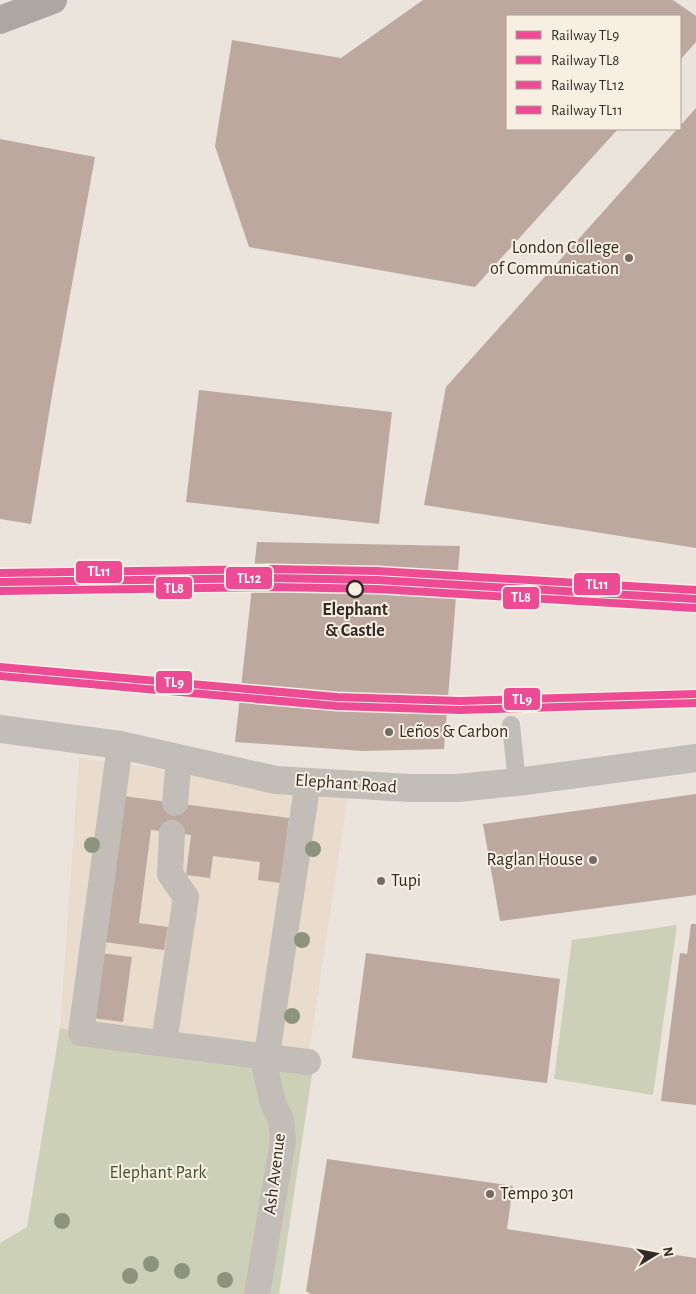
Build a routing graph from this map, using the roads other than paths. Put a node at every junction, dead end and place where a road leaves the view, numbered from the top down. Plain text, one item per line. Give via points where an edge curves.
1 (53, 0) edge
2 (0, 20) edge
3 (511, 725) dead end
4 (0, 729) edge
5 (120, 745) junction
6 (696, 758) edge
7 (179, 759) junction
8 (308, 781) junction
9 (517, 782) junction
10 (175, 803) dead end
11 (172, 833) dead end
12 (164, 1042) junction
13 (267, 1056) junction
14 (308, 1062) dead end
15 (257, 1294) edge

1 - 2 highway
3 - 9 lane
4 - 5 street, Elephant Road
5 - 7 street, Elephant Road
5 - 12 street via 81,1033
6 - 9 street, Elephant Road
7 - 8 street, Elephant Road via 276,780
7 - 10 street
8 - 9 street, Elephant Road via 425,788
8 - 13 street, Ash Avenue
11 - 12 street via 170,874 186,897
12 - 13 street
13 - 14 street
13 - 15 street, Ash Avenue via 265,1068 273,1103 281,1119 283,1141

